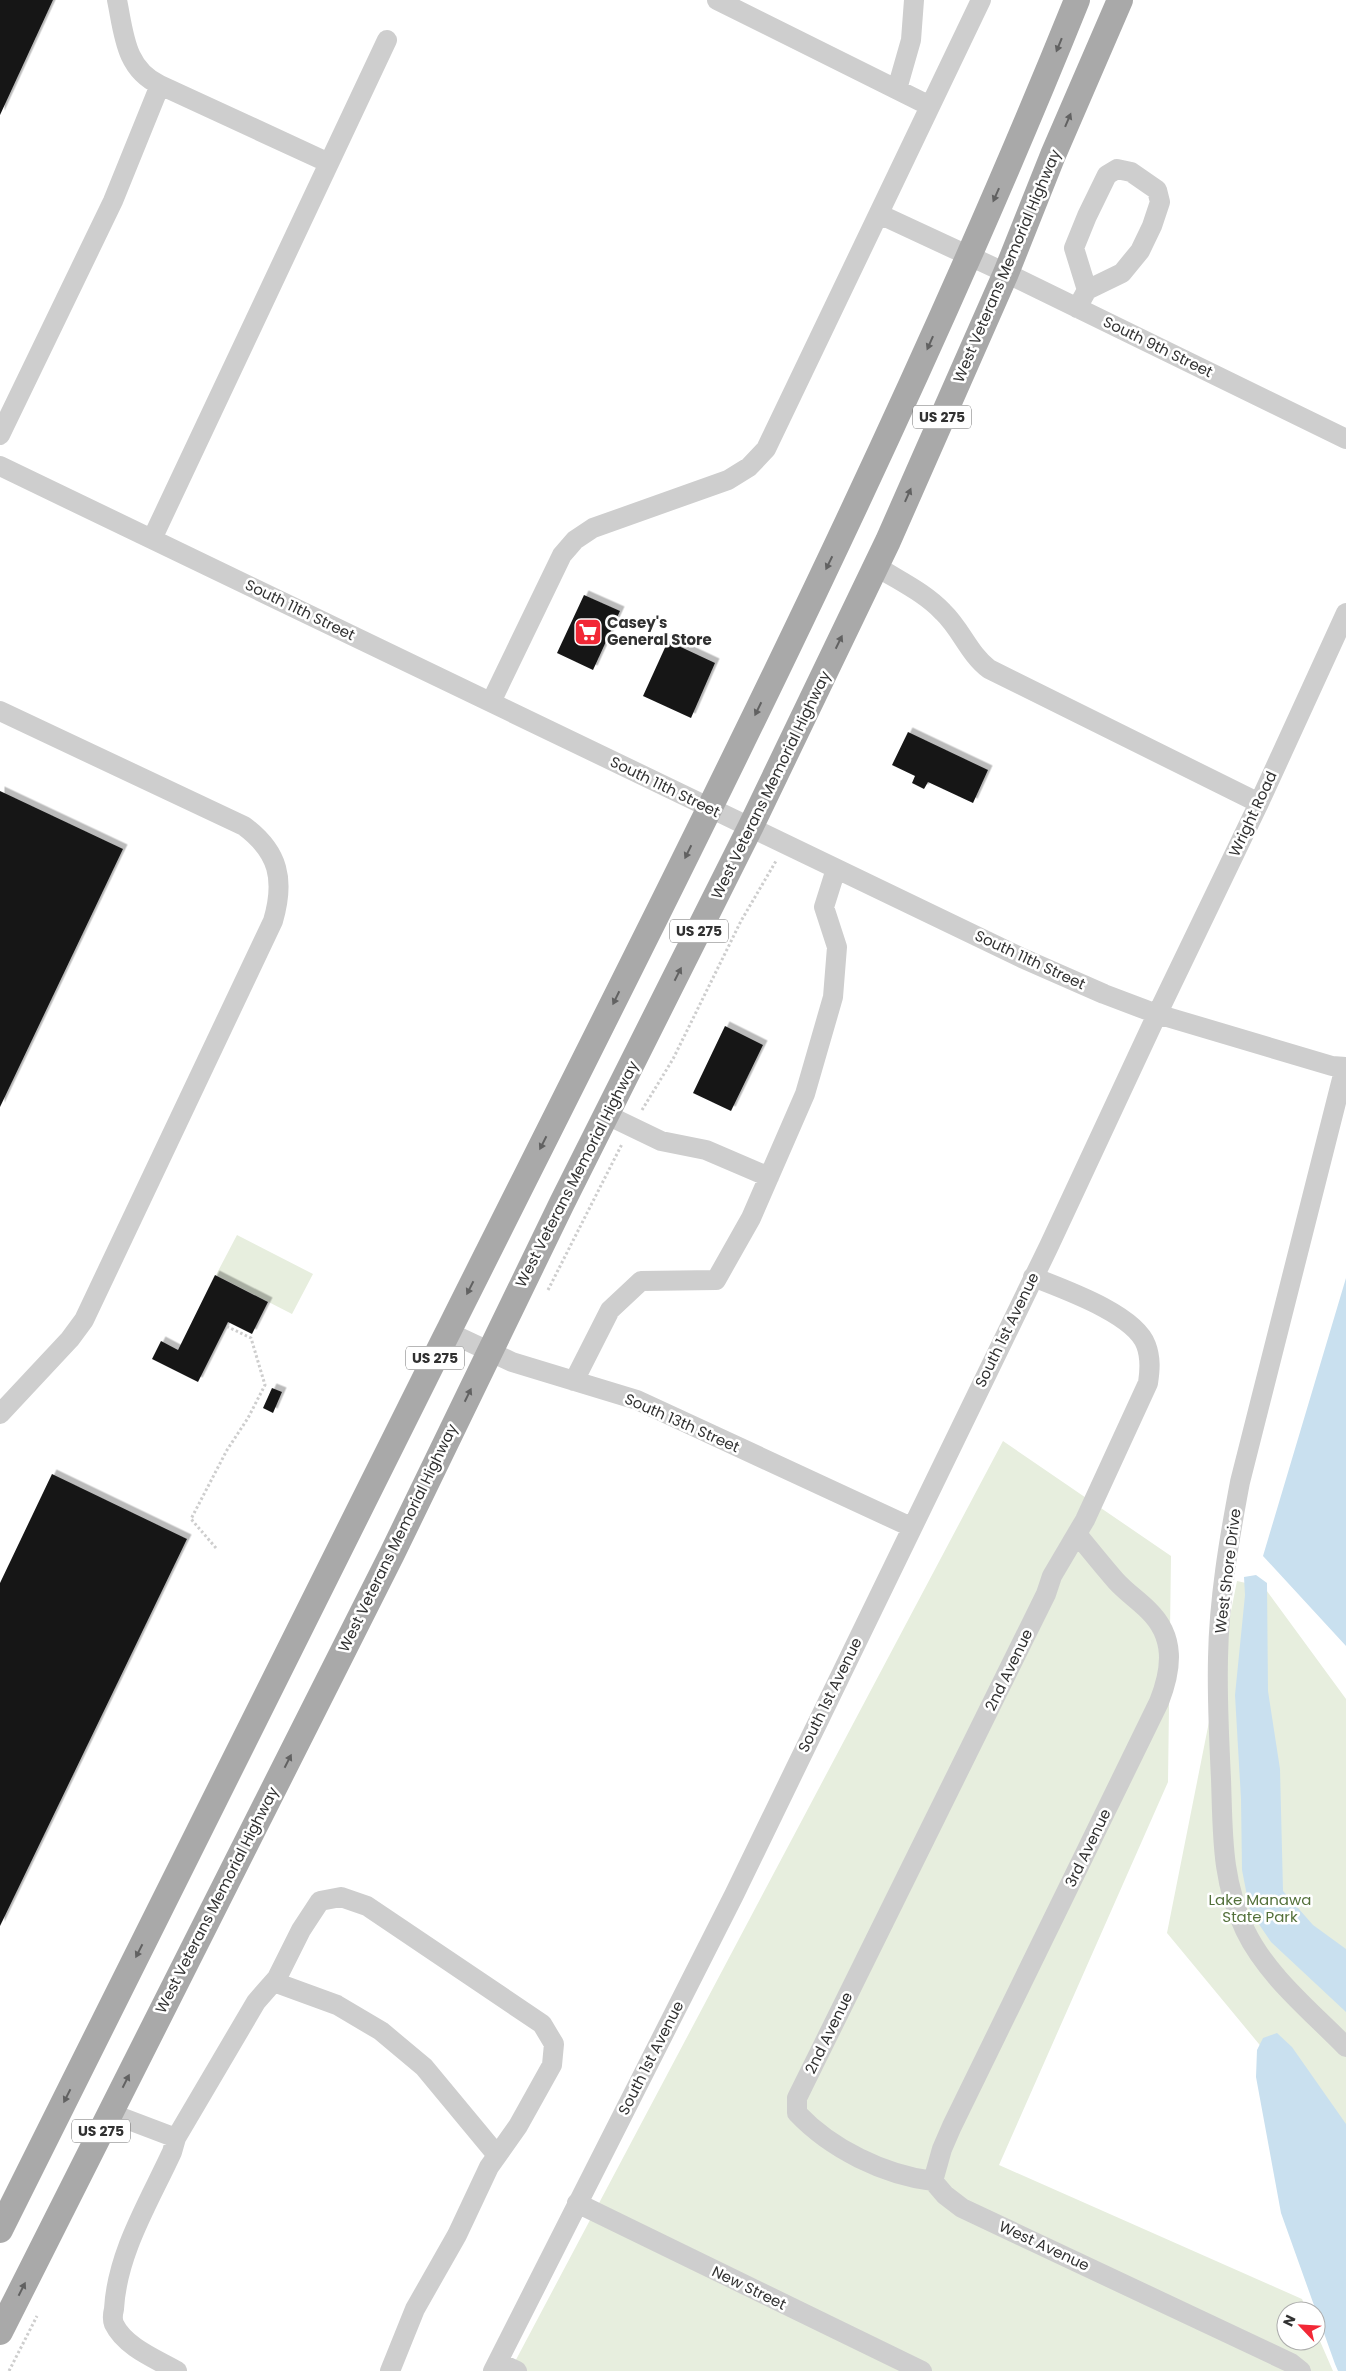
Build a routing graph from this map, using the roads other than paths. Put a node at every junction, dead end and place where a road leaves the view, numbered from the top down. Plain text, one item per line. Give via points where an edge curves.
1 (117, 0) edge
2 (717, 0) edge
3 (914, 0) edge
4 (981, 0) edge
5 (1077, 0) edge
6 (1120, 0) edge
7 (387, 40) dead end
8 (160, 85) junction
9 (897, 89) junction
10 (930, 106) junction
11 (329, 163) junction
12 (879, 214) junction
13 (969, 256) junction
14 (1006, 273) junction
15 (1086, 290) junction
16 (1077, 308) junction
17 (0, 435) edge
18 (1346, 439) edge
19 (0, 466) edge
20 (152, 539) junction
21 (876, 566) junction
22 (1346, 613) edge
23 (491, 702) junction
24 (0, 711) edge
25 (1259, 803) junction
26 (710, 809) junction
27 (750, 828) junction
28 (836, 869) junction
29 (1157, 1014) junction
30 (1345, 1067) edge
31 (607, 1115) junction
32 (769, 1177) junction
33 (1033, 1277) junction
34 (448, 1332) junction
35 (489, 1352) junction
36 (574, 1381) junction
37 (0, 1414) edge
38 (911, 1527) junction
39 (1077, 1534) junction
40 (274, 1982) junction
41 (1346, 2047) edge
42 (110, 2113) junction
43 (176, 2138) junction
44 (497, 2155) junction
45 (933, 2181) junction
46 (577, 2203) junction
47 (0, 2230) edge
48 (0, 2332) edge
49 (495, 2366) edge
50 (177, 2371) edge
51 (390, 2371) edge
52 (516, 2371) edge
53 (922, 2371) edge
54 (1301, 2371) edge

1 - 8 street via 128,54 148,80
2 - 9 street
3 - 9 street via 911,40
4 - 10 street
5 -> 13 main road, US 275
14 -> 6 main road, West Veterans Memorial Highway / US 275
7 - 11 street
8 - 11 street
8 - 17 street via 113,201
9 - 10 street
10 - 12 street
11 - 20 street
12 - 13 street, South 9th Street
12 - 23 street via 766,449 749,467 728,480 594,528 574,540 562,555
13 - 14 street, South 9th Street
13 -> 26 main road, US 275 via 851,519
14 - 16 street, South 9th Street
21 -> 14 main road, West Veterans Memorial Highway / US 275
15 - 15 street via 1122,273 1140,251 1152,226 1160,202 1156,190 1131,172 1117,169 1107,175 1080,232 1074,248
15 - 16 street
16 - 18 street, South 9th Street
19 - 20 street, South 11th Street
20 - 23 street, South 11th Street
21 - 25 street via 926,597 945,613 978,661 989,669
27 -> 21 main road, West Veterans Memorial Highway / US 275
22 - 25 street, Wright Road
23 - 26 street, South 11th Street
24 - 37 street via 244,826 261,838 273,859 279,900 268,930 84,1320
25 - 29 street, Wright Road
26 - 27 street, South 11th Street
26 -> 34 main road, US 275
27 - 28 street, South 11th Street
31 -> 27 main road, West Veterans Memorial Highway / US 275
28 - 29 street, South 11th Street via 1022,958
28 - 32 street via 824,907 837,947 832,996 805,1094
29 - 30 street, South 11th Street via 1332,1066
29 - 33 street, South 1st Avenue
30 - 41 street, West Shore Drive via 1240,1482 1222,1596 1217,1694 1224,1863 1232,1897 1245,1930 1272,1971
31 - 32 street via 662,1141 706,1150
31 - 35 main road, West Veterans Memorial Highway / US 275
32 - 36 street via 751,1218 716,1280 641,1281 610,1310
33 - 38 street, South 1st Avenue
33 - 39 street, 2nd Avenue via 1071,1292 1135,1328 1146,1344 1151,1364 1148,1383
34 - 35 street, South 13th Street
34 -> 47 main road, US 275
35 - 36 street, South 13th Street
42 -> 35 main road, West Veterans Memorial Highway / US 275 via 392,1554
36 - 38 street, South 13th Street via 637,1400
38 - 46 street, South 1st Avenue via 734,1895
39 - 45 street, 3rd Avenue via 1117,1582 1158,1620 1170,1656 1168,1681 952,2126
39 - 45 street, 2nd Avenue via 1052,1576 1046,1594 797,2098 797,2113 827,2140 896,2174
40 - 43 street via 256,2002
40 - 44 street via 337,2006 381,2031 424,2066
40 - 44 street via 320,1901 341,1897 367,1906 542,2024 554,2044 552,2065 518,2126
42 - 43 street
48 -> 42 main road, West Veterans Memorial Highway / US 275
43 - 50 street via 127,2248 115,2288 113,2322 121,2335
44 - 51 street via 458,2235 414,2309
45 - 54 street, West Avenue via 962,2208 1291,2363
46 - 49 street, South 1st Avenue
46 - 53 street, New Street
49 - 52 street

